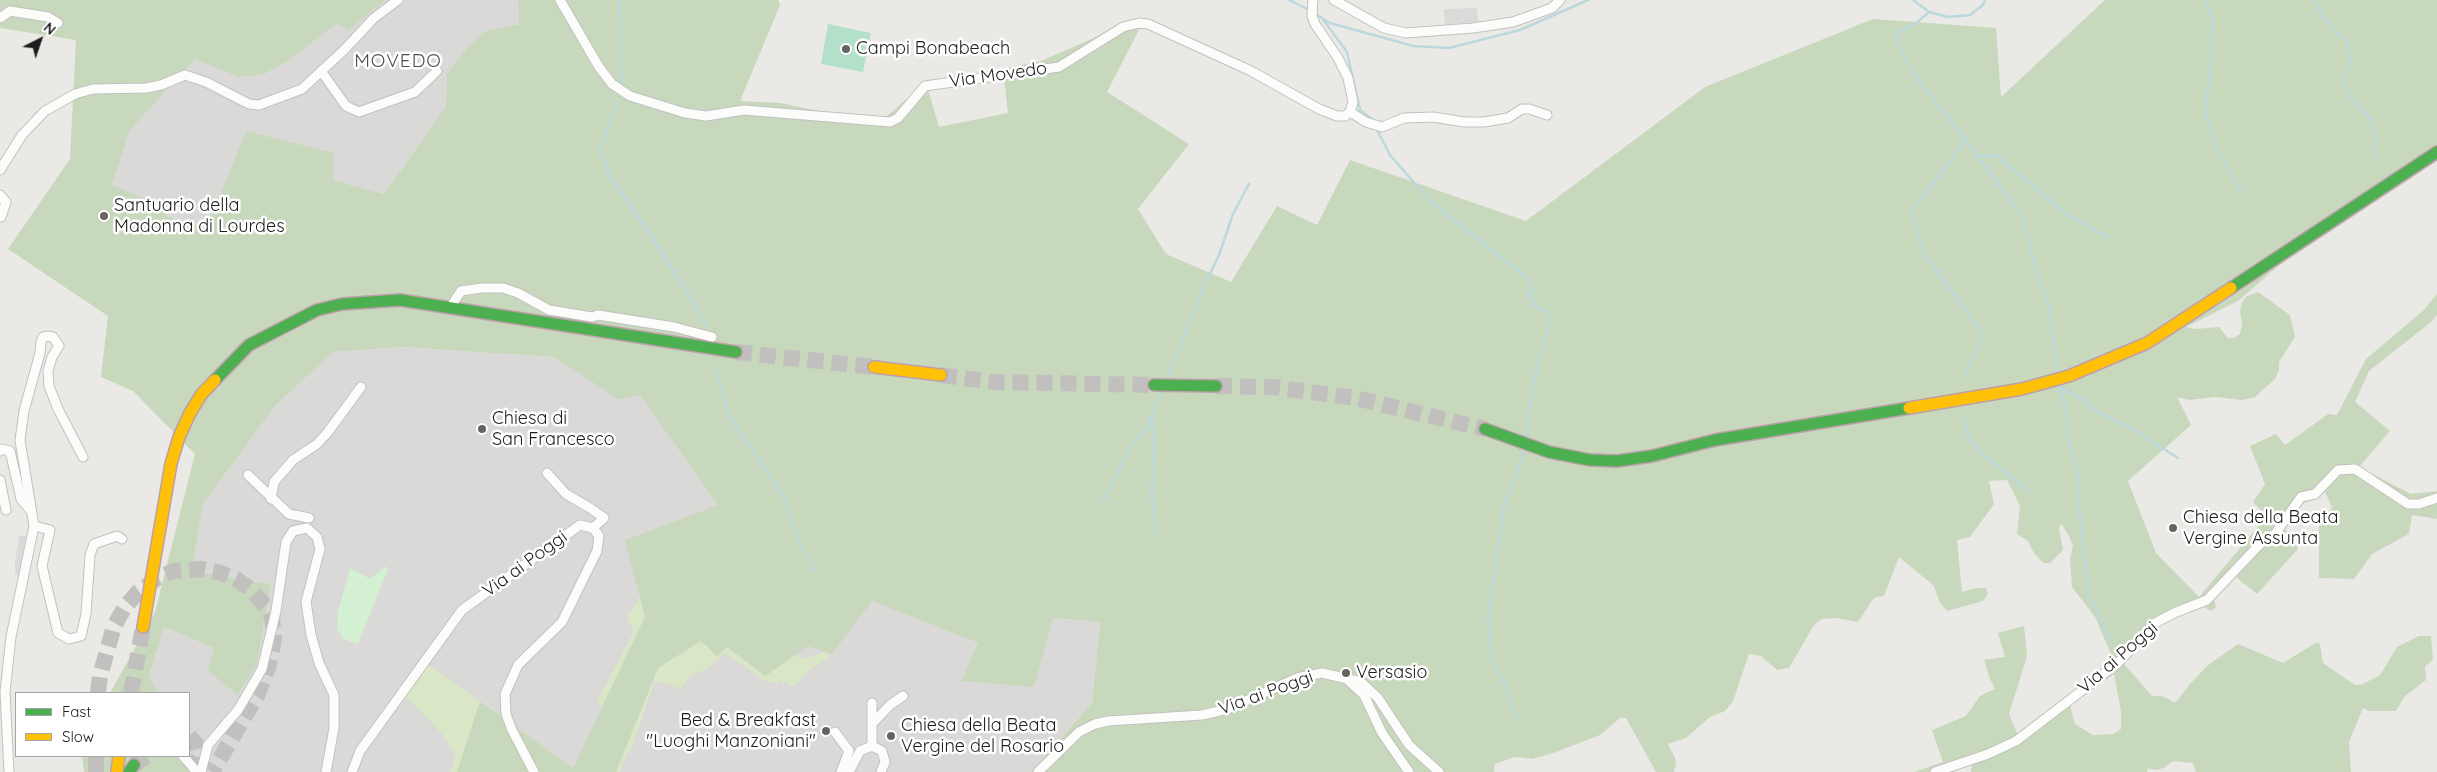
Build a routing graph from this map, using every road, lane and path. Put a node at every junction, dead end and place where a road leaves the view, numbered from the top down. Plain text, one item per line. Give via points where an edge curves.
1 (398, 0) edge
2 (560, 0) edge
3 (1334, 0) edge
4 (1560, 0) edge
5 (1313, 1) edge
6 (0, 18) edge
7 (58, 23) dead end
8 (321, 71) junction
9 (437, 71) dead end
10 (1350, 112) junction
11 (1547, 115) dead end
12 (2437, 152) edge
13 (0, 170) edge
14 (0, 195) edge
15 (1, 217) edge
16 (450, 308) junction
17 (712, 337) dead end
18 (736, 352) tunnel mouth
19 (874, 367) tunnel mouth
20 (941, 375) tunnel mouth
21 (1154, 385) tunnel mouth
22 (1216, 386) tunnel mouth
23 (361, 387) dead end
24 (1485, 429) tunnel mouth
25 (0, 451) edge
26 (83, 457) dead end
27 (547, 473) dead end
28 (248, 475) dead end
29 (0, 480) edge
30 (2437, 498) edge
31 (271, 499) junction
32 (6, 510) dead end
33 (31, 511) junction
34 (34, 526) junction
35 (593, 528) junction
36 (301, 529) junction
37 (122, 540) dead end
38 (143, 627) tunnel mouth
39 (1348, 680) junction
40 (902, 696) dead end
41 (872, 703) dead end
42 (872, 724) junction
43 (835, 732) dead end
44 (872, 746) junction
45 (119, 757) edge
46 (184, 757) edge
47 (9, 772) edge
48 (117, 772) edge
49 (196, 772) edge
50 (201, 772) edge
51 (326, 772) edge
52 (352, 772) edge
53 (534, 772) edge
54 (841, 772) edge
55 (849, 772) edge
56 (881, 772) edge
57 (1038, 772) edge
58 (1409, 772) edge
59 (1439, 772) edge
60 (1935, 772) edge

1 - 8 street via 374,18
2 - 10 street, Via Movedo via 612,84 630,96 706,116 744,110 890,122 898,118 925,86 1060,67 1124,27 1140,23 1251,71 1319,109 1337,116
3 - 4 street via 1384,28 1406,33 1513,22 1552,8
5 - 10 street via 1312,16 1348,78 1352,102
6 - 7 street via 10,11 48,17
8 - 9 street via 346,106 358,112 415,92
8 - 13 street via 302,89 259,105 249,104 185,75 146,88 93,89 75,94 45,111 34,122
10 - 11 street via 1366,122 1382,126 1404,118 1484,122 1508,118 1522,109
12 - 24 highway via 2147,343 2069,376 2022,388 1716,440 1617,461 1590,460 1549,452
14 - 15 street via 6,202
16 - 17 street via 461,291 503,288 549,310 674,327
16 - 18 highway
16 - 38 highway via 400,300 342,304 317,310 248,345 201,396 179,436 161,515
19 - 20 highway
21 - 22 highway
23 - 31 street via 328,432 293,460 274,482
25 - 33 street via 10,450 21,499
26 - 33 street via 49,386 48,372 58,346 53,337 47,336 40,342 20,440
27 - 35 street via 566,494 604,518
28 - 31 street
29 - 32 street
30 - 60 street, Via ai Poggi via 2408,504 2355,469 2338,470 2315,494 2301,497 2275,534 2260,544 2207,600 2155,623 2118,663 2016,741
31 - 36 street via 289,514 305,518
33 - 34 street
34 - 37 street via 50,530 42,566 58,633 69,639 80,636 94,544 117,536
34 - 47 street via 11,637 5,692
35 - 52 street, Via ai Poggi via 580,525 462,610 360,752
35 - 53 street via 599,536 598,551 562,622 518,665 505,694 506,714
36 - 50 street via 293,531 286,542 276,611 262,669 238,710 208,745
36 - 51 street via 307,528 317,537 320,549 306,602 319,663 334,695 334,728
39 - 57 street, Via ai Poggi via 1322,673 1297,678 1228,709 1202,715 1095,724 1079,732
39 - 58 street via 1364,696 1382,733
39 - 59 street, Via ai Poggi via 1362,682 1378,698 1409,745
40 - 42 street
41 - 42 street
42 - 44 street
43 - 54 street via 849,751
44 - 55 street via 860,751
44 - 56 street via 882,751 885,762
45 - 48 highway
46 - 49 street

